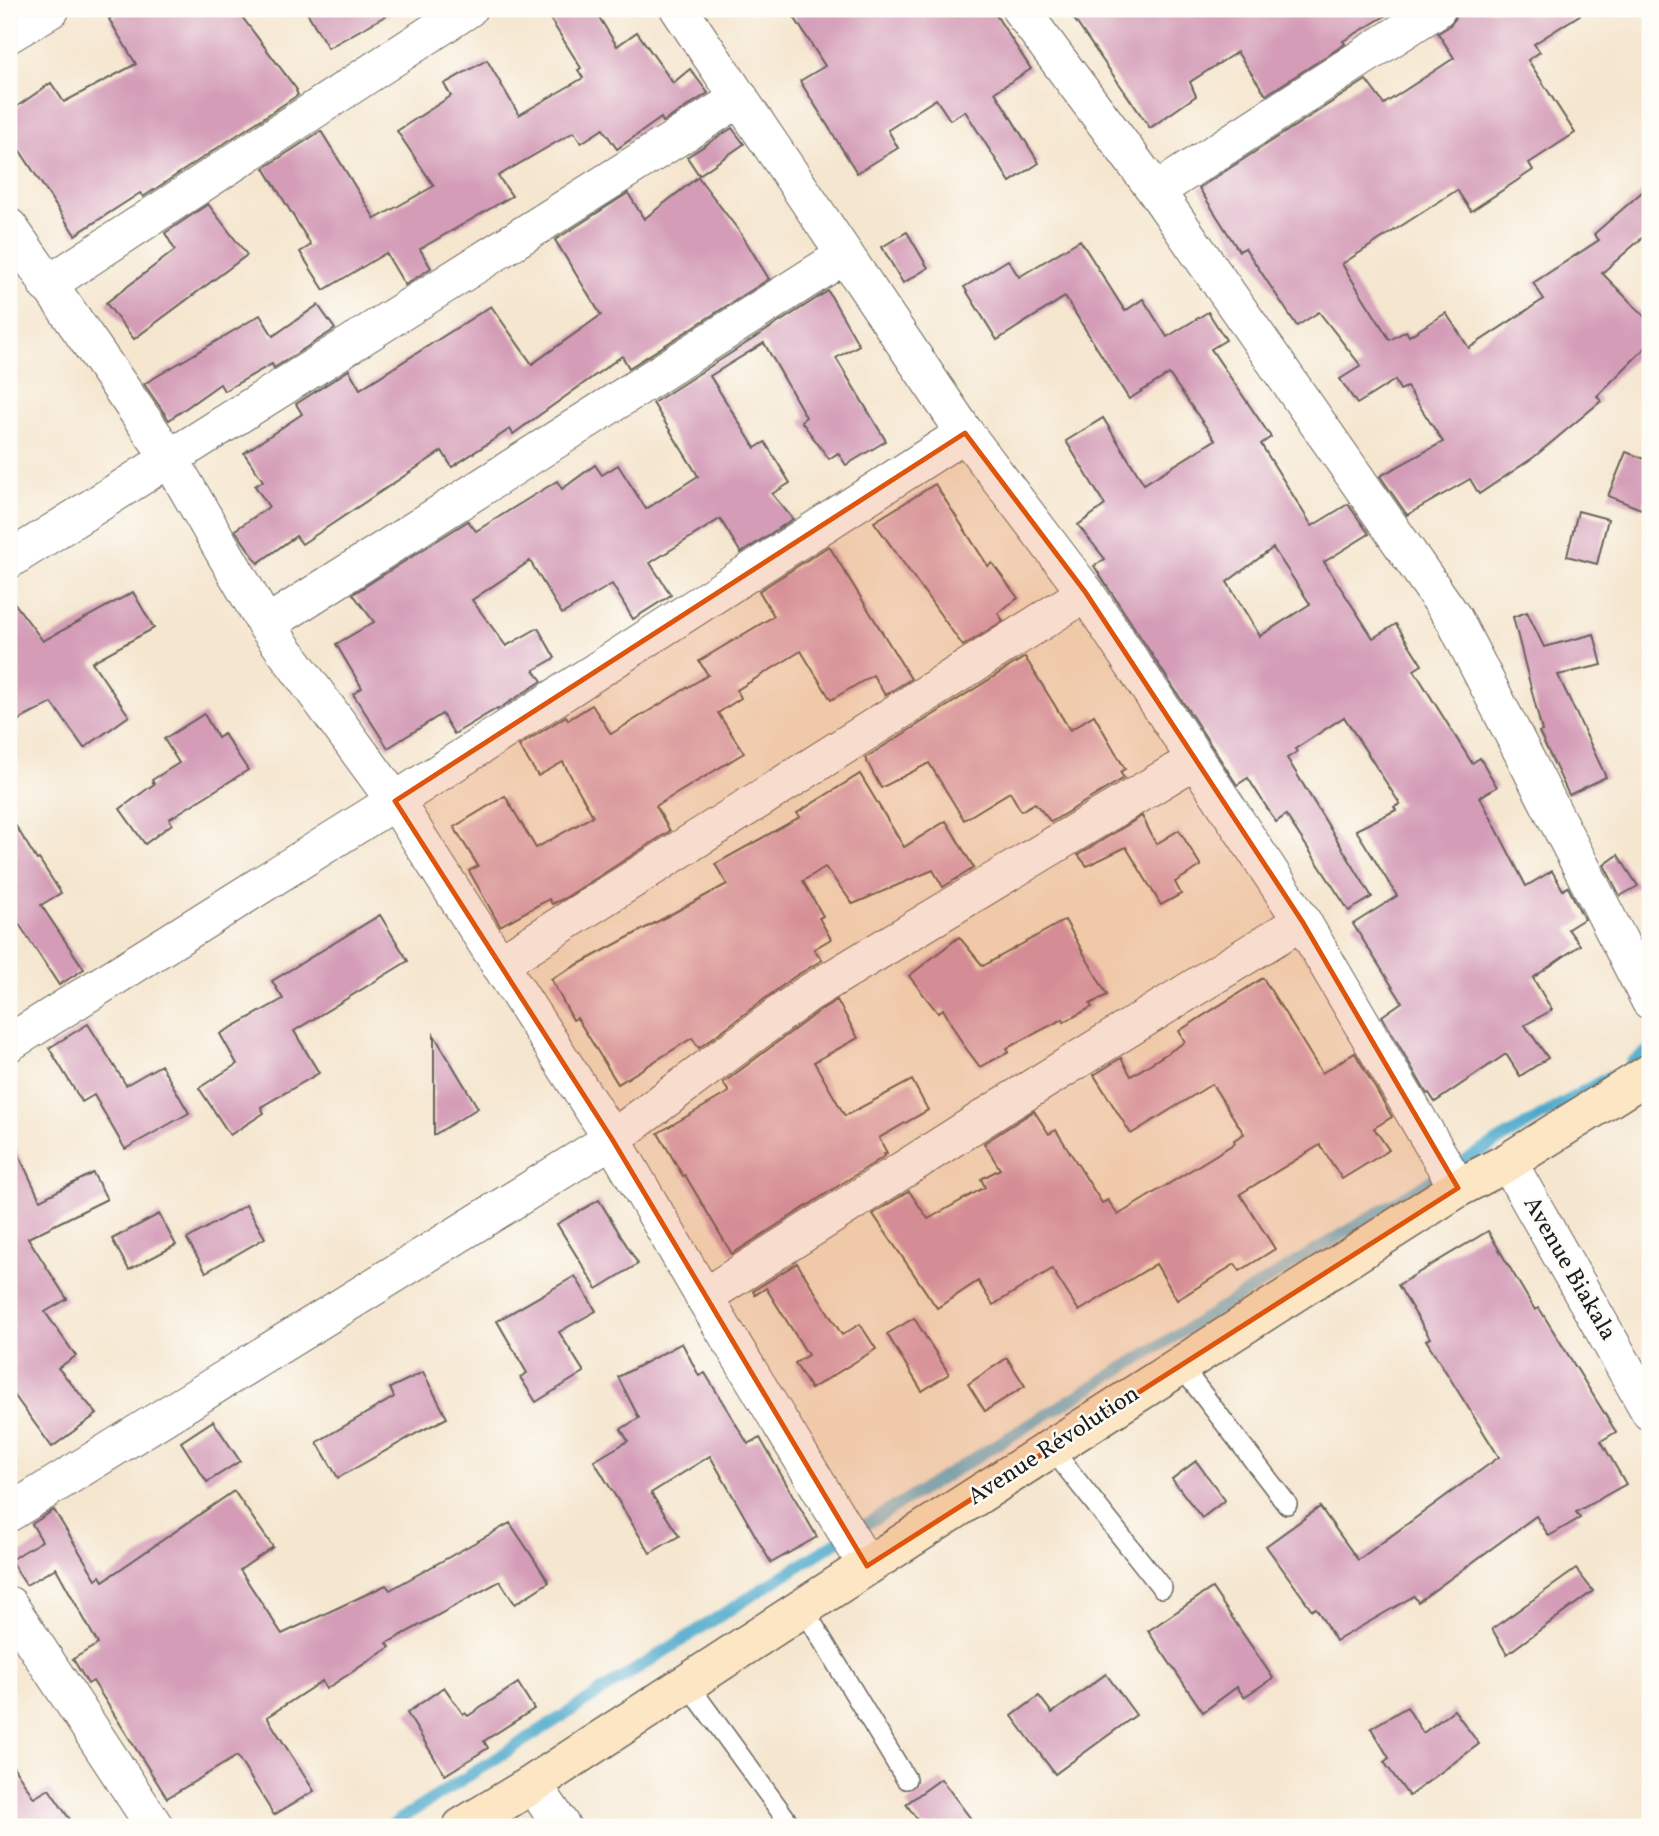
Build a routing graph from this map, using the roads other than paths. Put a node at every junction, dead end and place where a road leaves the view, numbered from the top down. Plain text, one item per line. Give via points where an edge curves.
1 (51, 9) edge
2 (468, 9) edge
3 (679, 9) edge
4 (1020, 9) edge
5 (1437, 9) edge
6 (9, 34) edge
7 (740, 98) junction
8 (1156, 191) junction
9 (9, 227) edge
10 (845, 255) junction
11 (47, 285) junction
12 (965, 433) junction
13 (169, 457) junction
14 (9, 560) edge
15 (1086, 593) junction
16 (266, 625) junction
17 (1195, 760) junction
18 (395, 801) junction
19 (1302, 921) junction
20 (499, 964) junction
21 (1650, 1002) edge
22 (9, 1043) edge
23 (1650, 1073) edge
24 (612, 1139) junction
25 (1508, 1162) junction
26 (1458, 1188) junction
27 (705, 1297) junction
28 (1180, 1365) junction
29 (1650, 1412) edge
30 (1051, 1448) junction
31 (1287, 1504) dead end
32 (9, 1514) edge
33 (867, 1566) junction
34 (1162, 1588) dead end
35 (9, 1605) edge
36 (803, 1608) junction
37 (687, 1683) junction
38 (906, 1779) dead end
39 (533, 1784) junction
40 (155, 1827) edge
41 (462, 1827) edge
42 (562, 1827) edge
43 (792, 1827) edge

1 - 6 street
2 - 11 street
3 - 7 street
4 - 8 street
5 - 8 street
7 - 10 street
7 - 13 street
8 - 21 street via 1454,620
9 - 11 street
10 - 12 street
10 - 16 street
11 - 13 street
12 - 15 street
12 - 18 street
13 - 14 street
13 - 16 street
15 - 17 street
15 - 20 street
16 - 18 street
17 - 19 street
17 - 24 street via 807,994
18 - 20 street
18 - 22 street
19 - 26 street
19 - 27 street
20 - 24 street
23 - 25 street, Avenue Révolution
24 - 27 street
24 - 32 street
25 - 26 street, Avenue Révolution
25 - 29 street, Avenue Biakala
26 - 28 street, Avenue Révolution
27 - 33 street
28 - 30 street, Avenue Révolution
28 - 31 lane
30 - 33 street, Avenue Révolution
30 - 34 lane
33 - 36 street, Avenue Révolution
35 - 40 street
36 - 37 street, Avenue Révolution
36 - 38 lane
37 - 39 street, Avenue Révolution
37 - 43 lane
39 - 41 street, Avenue Révolution
39 - 42 street

